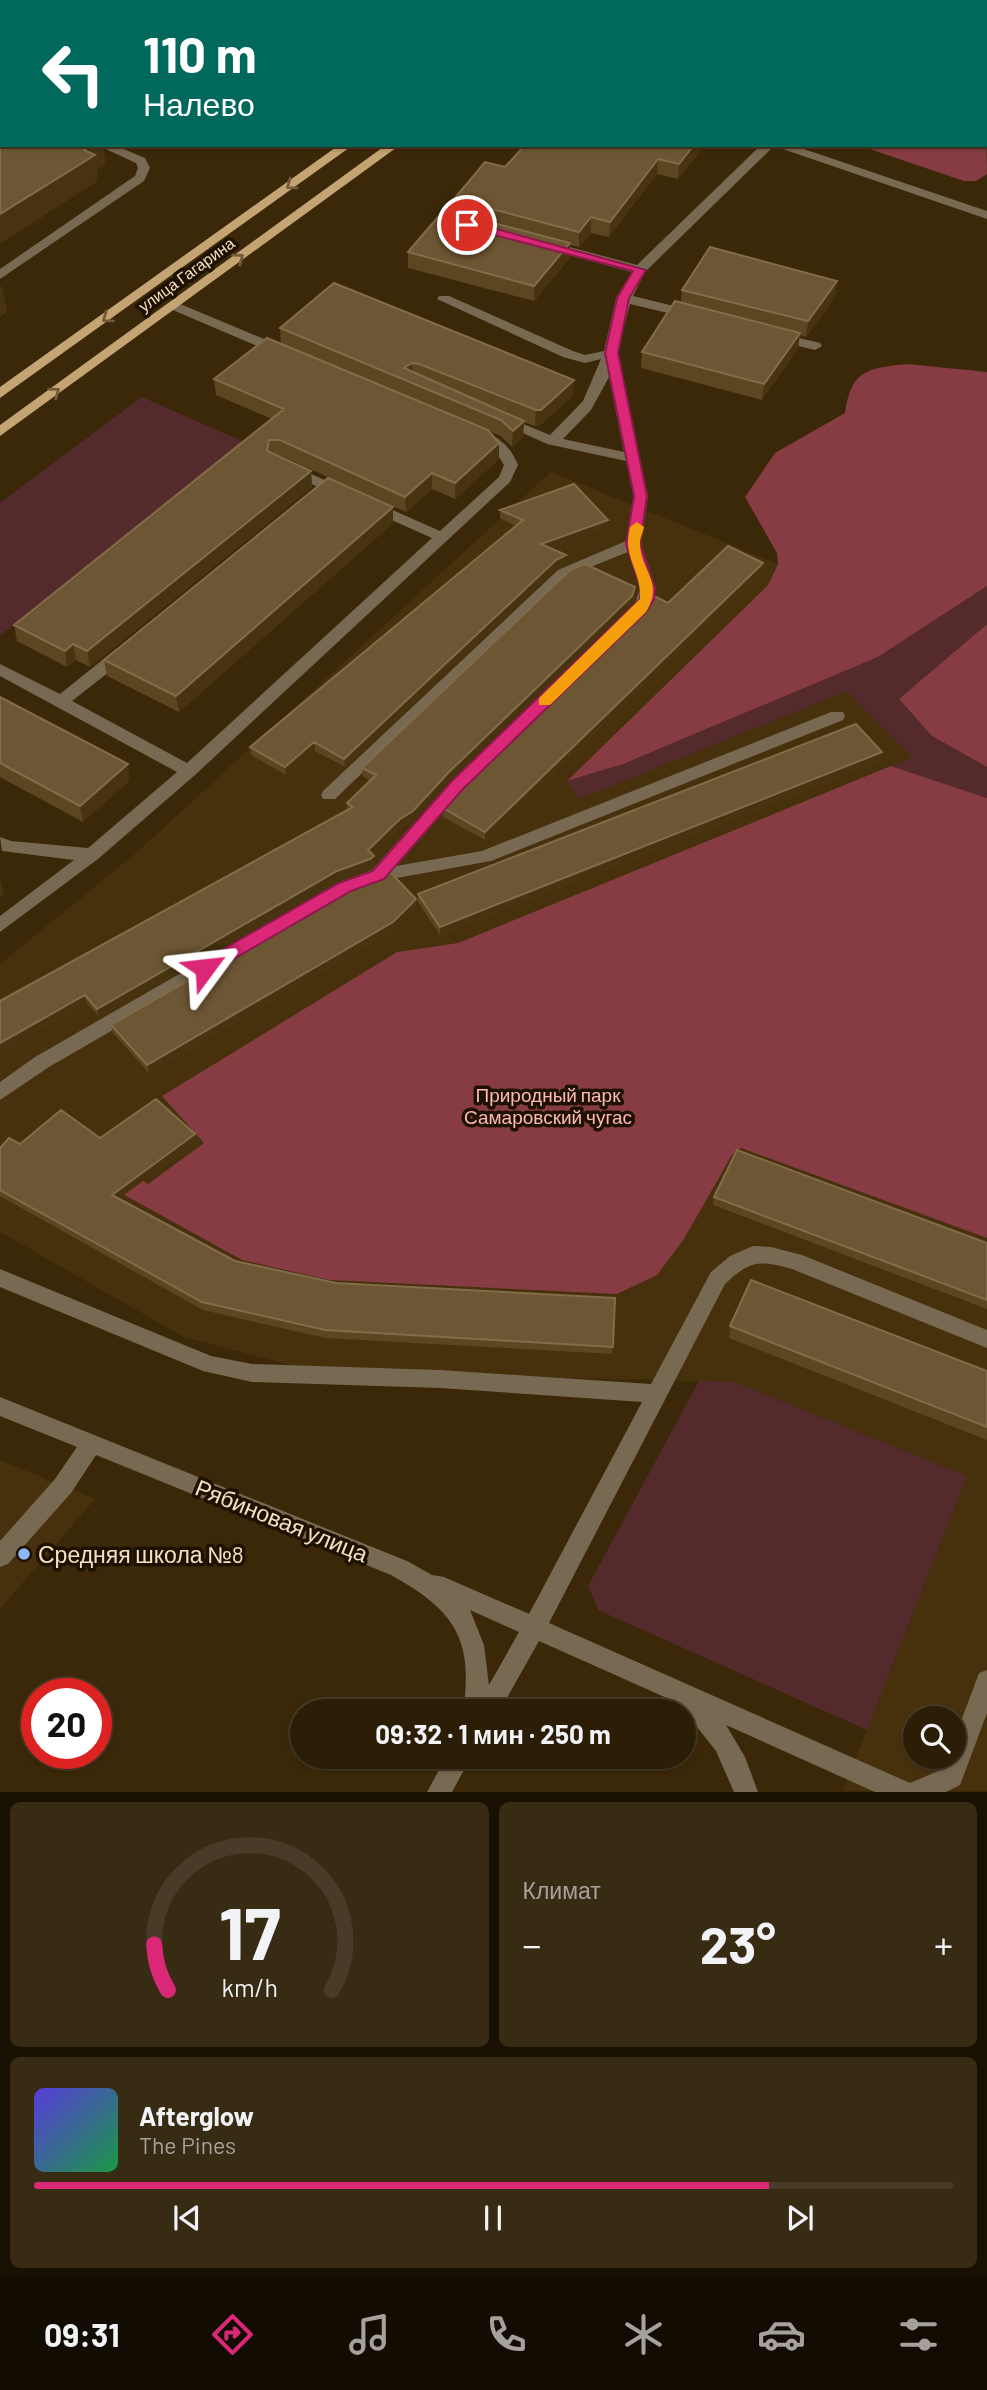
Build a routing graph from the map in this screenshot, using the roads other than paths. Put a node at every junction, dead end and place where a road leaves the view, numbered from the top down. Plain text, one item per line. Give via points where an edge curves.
1 (108, 147) edge
2 (344, 147) edge
3 (391, 147) edge
4 (766, 147) edge
5 (785, 147) edge
6 (987, 215) edge
7 (534, 242) edge
8 (640, 270) junction
9 (0, 275) edge
10 (142, 292) junction
11 (623, 298) junction
12 (444, 299) dead end
13 (173, 305) junction
14 (713, 320) edge
15 (764, 333) edge
16 (815, 346) dead end
17 (611, 353) junction
18 (296, 357) edge
19 (0, 394) edge
20 (489, 415) edge
21 (470, 431) edge
22 (0, 432) edge
23 (552, 441) junction
24 (634, 458) junction
25 (275, 461) edge
26 (439, 536) junction
27 (633, 544) junction
28 (136, 641) edge
29 (0, 669) edge
30 (62, 701) junction
31 (837, 716) dead end
32 (189, 771) junction
33 (329, 795) dead end
34 (0, 842) edge
35 (92, 855) junction
36 (378, 875) junction
37 (0, 925) edge
38 (0, 1092) edge
39 (0, 1278) edge
40 (987, 1339) edge
41 (659, 1394) junction
42 (0, 1406) edge
43 (93, 1442) junction
44 (0, 1557) edge
45 (399, 1568) junction
46 (535, 1626) junction
47 (987, 1681) edge
48 (675, 1689) junction
49 (476, 1699) edge
50 (493, 1699) edge
51 (452, 1769) edge
52 (439, 1791) edge
53 (746, 1791) edge
54 (903, 1791) edge
55 (917, 1791) edge

1 - 9 street via 141,161 140,178
2 -> 10 main road, улица Гагарина
13 -> 3 main road, улица Гагарина
4 - 8 street
5 - 6 street
7 - 8 street
8 - 11 street
10 - 13 main road
10 -> 19 main road, улица Гагарина
11 - 14 street
11 - 17 street
12 - 17 street via 568,354 597,358
13 - 18 street
22 -> 13 main road, улица Гагарина
15 - 16 street
17 - 23 street via 590,402
17 - 24 street
20 - 23 street
21 - 26 street via 495,441 507,452 511,465 505,478
23 - 24 street
24 - 27 street via 640,496
25 - 26 street via 321,490 358,500
26 - 32 street
27 - 33 street via 563,573
27 - 36 street via 648,589 641,608 457,786
28 - 30 street
29 - 30 street
30 - 32 street
31 - 36 street via 485,858
32 - 35 street
34 - 35 street via 8,847
35 - 37 street
36 - 38 street via 345,887 42,1062
39 - 41 street via 198,1360 251,1373 440,1379
40 - 41 street via 795,1261 762,1252 737,1259 718,1278
41 - 46 street
42 - 43 street, Рябиновая улица
43 - 44 street via 64,1486
43 - 45 street, Рябиновая улица
45 - 46 street
45 - 49 street, Рябиновая улица via 431,1586 457,1610 472,1640
46 - 48 street
46 - 50 street
47 - 55 street via 952,1777
48 - 53 street via 713,1723 730,1747
48 - 54 street
51 - 52 street

